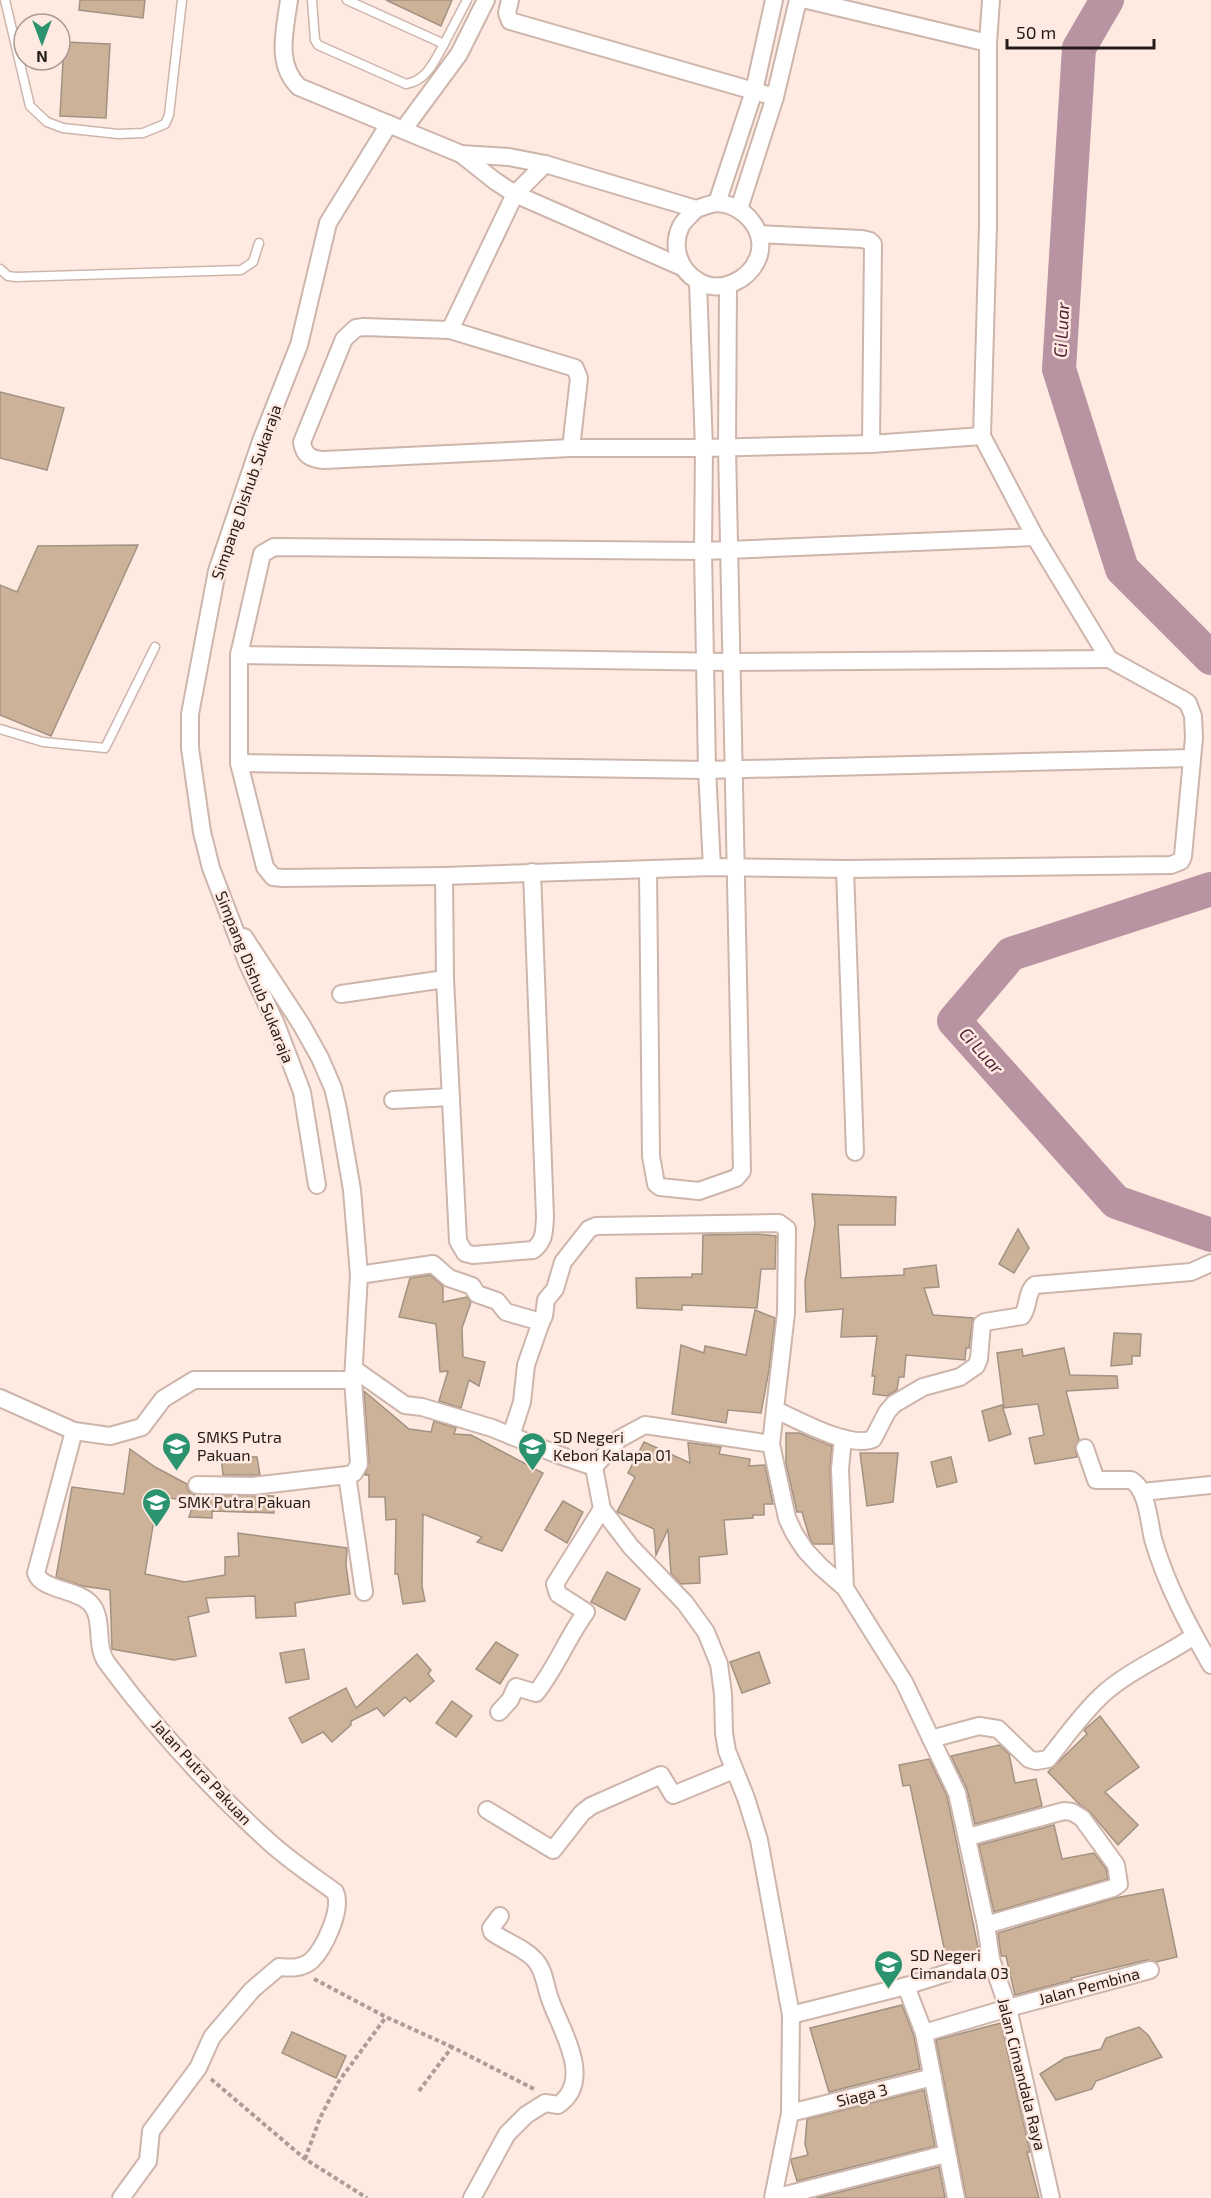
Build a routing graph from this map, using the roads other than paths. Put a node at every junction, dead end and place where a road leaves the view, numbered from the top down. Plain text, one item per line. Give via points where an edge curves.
1 (5, 0) edge
2 (182, 0) edge
3 (289, 0) edge
4 (312, 0) edge
5 (347, 0) edge
6 (467, 0) edge
7 (486, 0) edge
8 (510, 0) edge
9 (774, 0) edge
10 (798, 0) edge
11 (807, 0) edge
12 (991, 0) edge
13 (988, 43) junction
14 (444, 44) junction
15 (754, 91) junction
16 (775, 97) junction
17 (396, 127) junction
18 (461, 154) junction
19 (544, 164) junction
20 (515, 194) junction
21 (717, 203) junction
22 (739, 208) junction
23 (696, 209) junction
24 (759, 234) junction
25 (259, 243) dead end
26 (682, 267) junction
27 (0, 269) edge
28 (698, 282) junction
29 (728, 286) junction
30 (450, 330) junction
31 (982, 436) junction
32 (871, 444) junction
33 (727, 447) junction
34 (571, 448) junction
35 (704, 448) junction
36 (1035, 537) junction
37 (729, 549) junction
38 (703, 551) junction
39 (155, 647) dead end
40 (239, 656) junction
41 (1109, 659) junction
42 (706, 661) junction
43 (731, 662) junction
44 (0, 729) edge
45 (1192, 758) junction
46 (239, 763) junction
47 (707, 770) junction
48 (734, 770) junction
49 (712, 867) junction
50 (736, 868) junction
51 (845, 869) junction
52 (648, 870) junction
53 (532, 872) junction
54 (444, 876) junction
55 (232, 922) junction
56 (445, 979) junction
57 (341, 994) dead end
58 (451, 1097) junction
59 (393, 1101) dead end
60 (855, 1152) dead end
61 (317, 1185) dead end
62 (1211, 1263) edge
63 (359, 1275) junction
64 (541, 1322) junction
65 (353, 1374) junction
66 (0, 1398) edge
67 (776, 1410) junction
68 (74, 1431) junction
69 (512, 1436) junction
70 (843, 1438) junction
71 (771, 1444) junction
72 (1085, 1448) dead end
73 (594, 1467) junction
74 (347, 1475) junction
75 (197, 1485) dead end
76 (1211, 1485) edge
77 (1142, 1492) junction
78 (602, 1509) junction
79 (845, 1588) junction
80 (364, 1592) dead end
81 (1194, 1636) junction
82 (1211, 1665) edge
83 (498, 1712) dead end
84 (931, 1739) junction
85 (735, 1770) junction
86 (487, 1810) dead end
87 (968, 1837) junction
88 (500, 1916) dead end
89 (986, 1925) junction
90 (991, 1959) junction
91 (1150, 1970) dead end
92 (906, 1986) junction
93 (1008, 2008) junction
94 (790, 2015) junction
95 (924, 2033) junction
96 (933, 2077) junction
97 (790, 2113) junction
98 (946, 2154) junction
99 (121, 2198) edge
100 (472, 2198) edge
101 (773, 2198) edge
102 (956, 2198) edge
103 (1051, 2198) edge

1 - 2 lane via 30,106 47,122 63,129 118,134 143,133 165,124
3 - 17 street via 283,51 291,79 300,87
4 - 14 lane via 318,45 406,84 414,83 430,69
5 - 14 lane
6 - 14 lane
7 - 17 street, Simpang Dishub Sukaraja via 459,54
8 - 15 street via 510,21
9 - 15 street
10 - 16 street
11 - 13 street
12 - 13 street
13 - 31 street
15 - 16 street
15 - 21 street
16 - 22 street
17 - 18 street
17 - 55 street, Simpang Dishub Sukaraja via 328,224 299,345 217,571 190,714 190,748 202,832
18 - 19 street
18 - 20 street
19 - 20 street
19 - 23 street
20 - 26 street
20 - 30 street
21 - 22 street
21 - 23 street
22 - 24 street
23 - 26 street via 681,225 676,246
24 - 29 street via 759,256 747,275
24 - 32 street via 862,239 873,244
25 - 27 lane via 254,262 241,270 16,277
26 - 28 street
28 - 29 street
28 - 35 street
29 - 33 street
30 - 34 street via 575,368 579,378
30 - 34 street via 364,327 347,334 302,442 303,451 324,460
31 - 32 street
31 - 36 street
32 - 33 street
33 - 35 street
33 - 37 street
34 - 35 street
35 - 38 street
36 - 37 street
36 - 41 street
37 - 38 street
37 - 43 street
38 - 40 street via 274,547 262,554
38 - 42 street
39 - 44 lane via 105,748 43,742
40 - 42 street
40 - 46 street
41 - 43 street
41 - 45 street via 1188,704 1194,716
42 - 43 street
42 - 47 street
43 - 48 street
45 - 48 street
45 - 51 street via 1184,856 1176,864
46 - 47 street
46 - 54 street via 265,867 273,877
47 - 48 street
47 - 49 street
48 - 50 street
49 - 50 street
49 - 52 street
50 - 51 street
50 - 52 street via 742,1171 736,1178 694,1192 656,1184 651,1156
51 - 60 street
52 - 53 street
53 - 54 street
53 - 58 street via 545,1217 544,1238 533,1250 473,1255 460,1248
54 - 56 street
55 - 61 street, Simpang Dishub Sukaraja via 302,1092
55 - 63 street via 301,1024 333,1089 352,1190
56 - 57 street
56 - 58 street
58 - 59 street
62 - 70 street via 1191,1272 1035,1285 1030,1289 1022,1316 982,1324 976,1366 960,1377 923,1387 902,1399 887,1412 873,1438 862,1442
63 - 64 street via 433,1264 449,1278 497,1301 506,1312
63 - 65 street
64 - 67 street via 563,1262 589,1228 779,1223 787,1229 786,1313
64 - 69 street via 526,1365 522,1402
65 - 68 street via 194,1380 163,1399 142,1427 110,1436
65 - 69 street via 405,1405
65 - 74 street via 359,1464 354,1473
66 - 68 street
67 - 70 street
67 - 71 street
68 - 99 street, Jalan Putra Pakuan via 37,1577 42,1583 71,1591 91,1603 97,1617 101,1655 194,1768 266,1840 335,1892 338,1899 331,1928 310,1961 295,1969 279,1967 252,1989 212,2037 198,2068 151,2131 148,2161
69 - 73 street
70 - 79 street via 840,1469
71 - 73 street via 645,1425 619,1439
71 - 79 street, Jalan Cimandala Raya via 787,1518 794,1533 820,1566
72 - 77 street via 1095,1479 1131,1480
73 - 78 street
74 - 75 street via 242,1486
74 - 80 street
76 - 77 street
77 - 81 street via 1161,1563
78 - 83 street via 555,1584 558,1594 586,1612 536,1693 516,1687
78 - 85 street via 706,1632 719,1664 724,1733
79 - 84 street, Jalan Cimandala Raya via 904,1682
81 - 82 street
81 - 84 street via 1102,1696 1048,1759 1029,1759 998,1729 979,1726
84 - 87 street, Jalan Cimandala Raya via 957,1793
85 - 86 street via 673,1795 661,1775 582,1813 553,1850
85 - 94 street via 759,1840
87 - 89 street, Jalan Cimandala Raya
87 - 89 street via 1072,1812 1082,1818 1116,1865 1119,1879 1113,1888
88 - 100 street via 492,1932 535,1960 567,2036 576,2075 566,2100 558,2105 545,2103 507,2134
89 - 90 street, Jalan Cimandala Raya
90 - 92 street
90 - 93 street, Jalan Cimandala Raya
91 - 93 street, Jalan Pembina
92 - 94 street
92 - 95 street
93 - 95 street, Jalan Pembina
93 - 103 street, Jalan Cimandala Raya
94 - 97 street
95 - 96 street
96 - 97 street, Siaga 3
96 - 98 street
97 - 101 street
98 - 101 street
98 - 102 street

